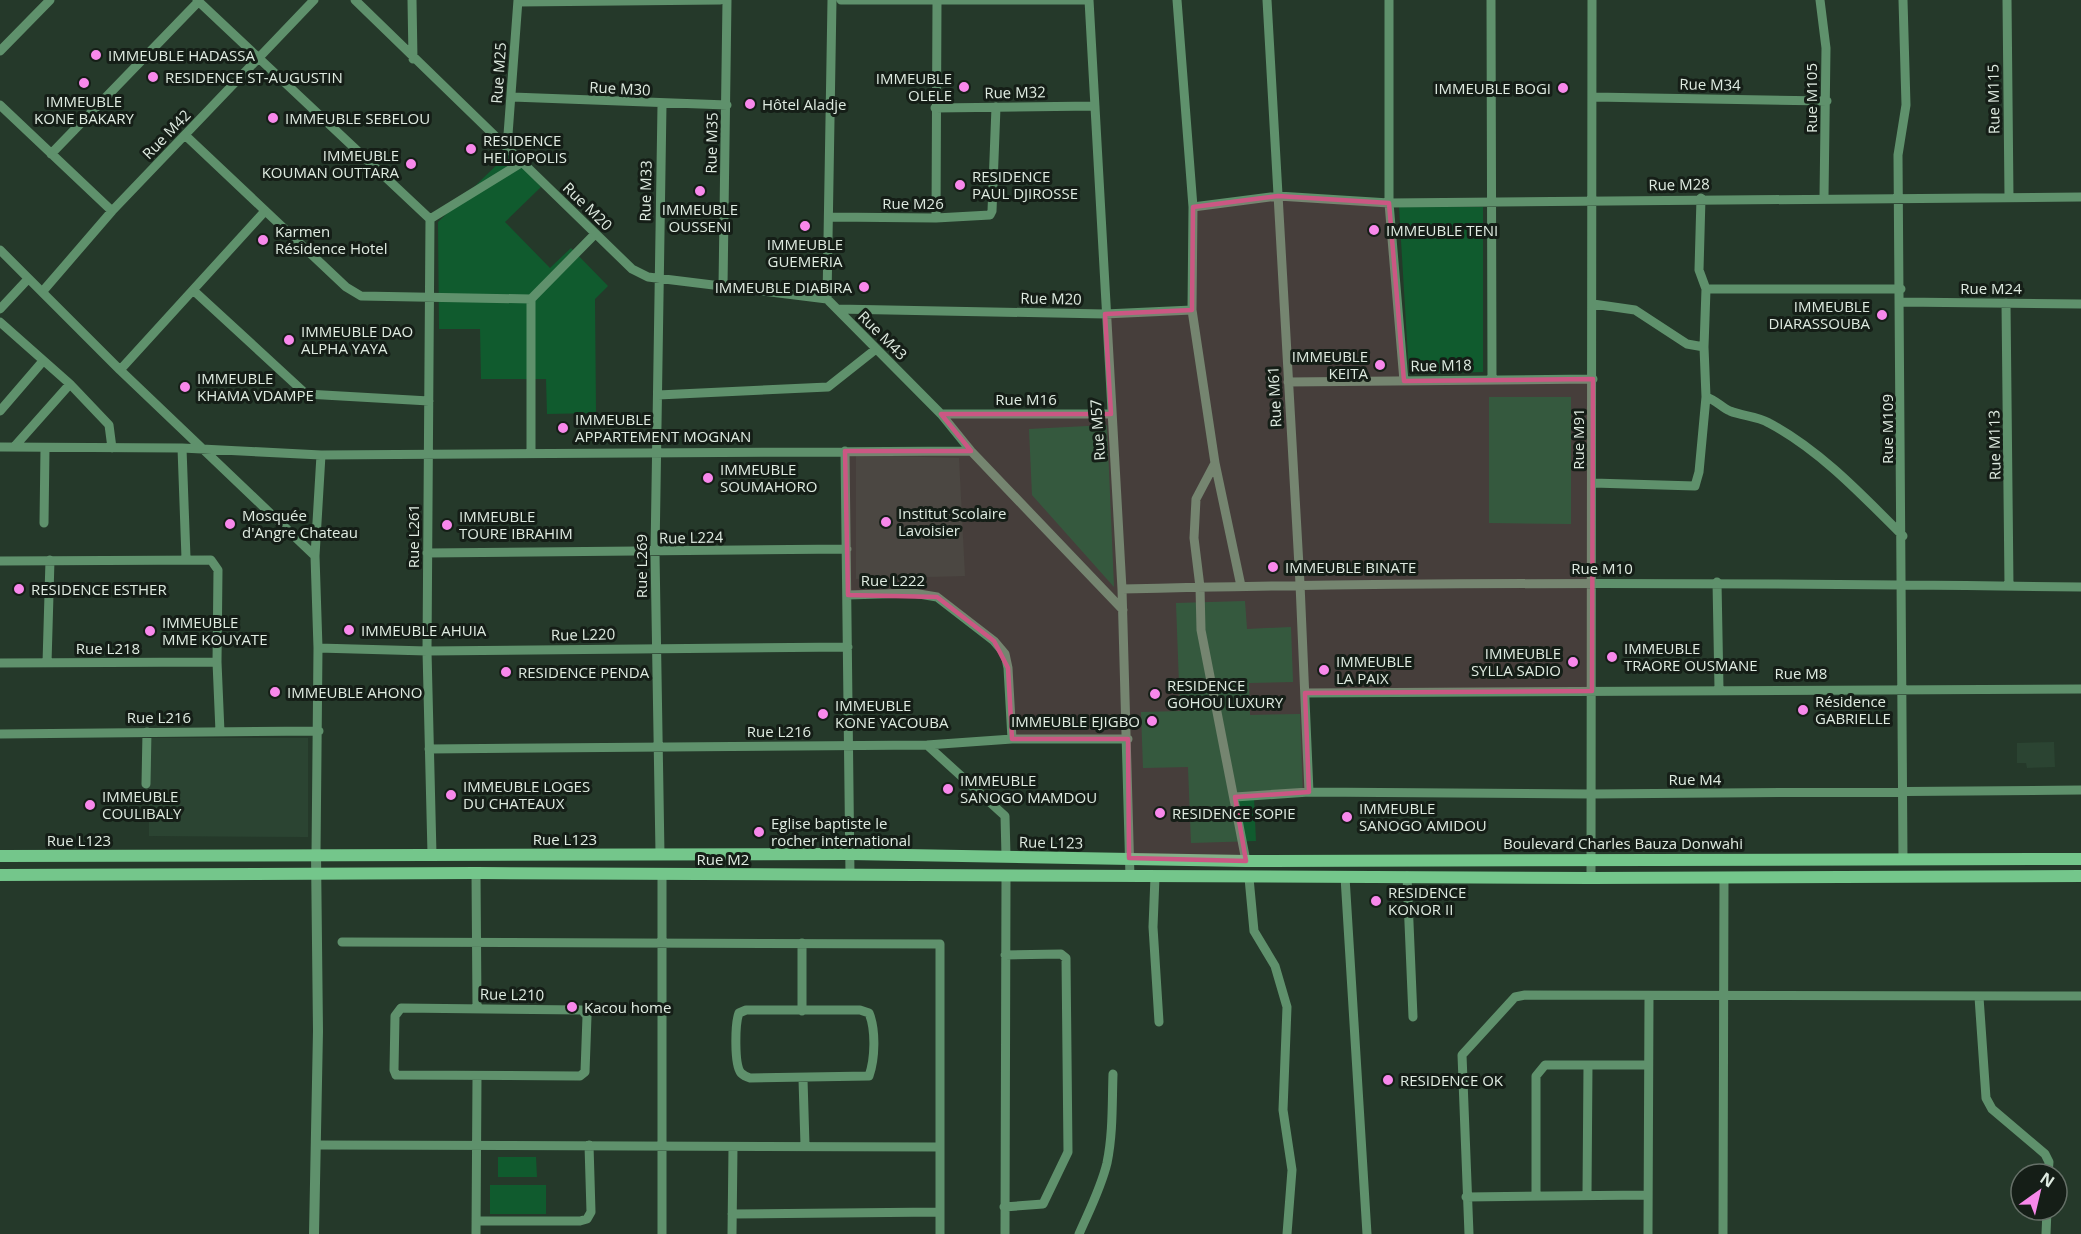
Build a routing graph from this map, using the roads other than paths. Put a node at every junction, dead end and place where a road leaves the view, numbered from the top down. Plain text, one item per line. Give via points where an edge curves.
1 (50, 0) edge
2 (314, 0) edge
3 (355, 0) edge
4 (412, 0) edge
5 (720, 0) edge
6 (727, 0) edge
7 (832, 0) edge
8 (841, 0) edge
9 (1088, 0) edge
10 (1177, 0) edge
11 (1267, 0) edge
12 (1389, 0) edge
13 (1491, 0) edge
14 (1592, 0) edge
15 (1820, 0) edge
16 (1903, 0) edge
17 (2007, 0) edge
18 (197, 1) edge
19 (518, 1) edge
20 (937, 1) edge
21 (0, 51) edge
22 (258, 59) junction
23 (413, 59) junction
24 (512, 97) junction
25 (1593, 97) junction
26 (1827, 101) junction
27 (0, 105) edge
28 (662, 105) junction
29 (727, 105) junction
30 (1095, 106) junction
31 (996, 107) junction
32 (935, 108) junction
33 (185, 135) junction
34 (507, 148) junction
35 (51, 154) junction
36 (521, 162) junction
37 (1278, 196) junction
38 (1824, 197) junction
39 (2009, 197) junction
40 (2081, 197) edge
41 (1701, 198) junction
42 (1900, 199) junction
43 (1594, 200) junction
44 (1491, 201) junction
45 (1389, 202) junction
46 (1193, 207) junction
47 (265, 211) junction
48 (112, 212) junction
49 (830, 217) junction
50 (936, 218) junction
51 (430, 219) junction
52 (595, 234) junction
53 (0, 250) edge
54 (659, 278) junction
55 (28, 279) junction
56 (723, 287) junction
57 (1707, 289) junction
58 (1901, 289) junction
59 (193, 290) junction
60 (43, 291) junction
61 (431, 296) junction
62 (531, 299) junction
63 (827, 299) junction
64 (1901, 302) junction
65 (2006, 303) junction
66 (1593, 304) junction
67 (2081, 304) edge
68 (0, 309) edge
69 (837, 309) junction
70 (1192, 310) junction
71 (1105, 314) junction
72 (0, 322) edge
73 (1704, 347) junction
74 (876, 349) junction
75 (44, 361) junction
76 (120, 370) junction
77 (1593, 379) junction
78 (1492, 380) junction
79 (1404, 381) junction
80 (1288, 382) junction
81 (70, 384) junction
82 (658, 395) junction
83 (1706, 397) junction
84 (429, 401) junction
85 (0, 411) edge
86 (941, 414) junction
87 (1111, 414) junction
88 (0, 447) edge
89 (14, 447) junction
90 (45, 448) junction
91 (112, 448) junction
92 (182, 448) junction
93 (205, 451) junction
94 (971, 451) junction
95 (657, 452) junction
96 (844, 452) junction
97 (531, 453) junction
98 (321, 455) junction
99 (428, 455) junction
100 (1215, 463) junction
101 (1593, 483) junction
102 (44, 523) dead end
103 (1903, 536) junction
104 (846, 549) junction
105 (428, 553) junction
106 (655, 553) junction
107 (315, 556) junction
108 (186, 558) junction
109 (50, 560) junction
110 (0, 561) edge
111 (1717, 582) junction
112 (1594, 583) junction
113 (1300, 584) junction
114 (1901, 585) junction
115 (1240, 586) junction
116 (2009, 586) junction
117 (1200, 587) junction
118 (2081, 587) edge
119 (1122, 589) junction
120 (848, 595) junction
121 (1123, 610) junction
122 (848, 647) junction
123 (318, 648) junction
124 (656, 648) junction
125 (427, 651) junction
126 (217, 662) junction
127 (0, 663) edge
128 (47, 663) junction
129 (1902, 688) junction
130 (1719, 689) junction
131 (2081, 689) edge
132 (1592, 691) junction
133 (1305, 693) junction
134 (319, 730) junction
135 (147, 732) junction
136 (220, 732) junction
137 (0, 734) edge
138 (1128, 738) junction
139 (1012, 740) junction
140 (657, 745) junction
141 (927, 745) junction
142 (848, 746) junction
143 (429, 749) junction
144 (146, 784) dead end
145 (2081, 790) edge
146 (1309, 792) junction
147 (1903, 793) junction
148 (1592, 794) junction
149 (1235, 797) junction
150 (316, 854) junction
151 (432, 854) junction
152 (660, 854) junction
153 (850, 854) junction
154 (0, 856) edge
155 (1006, 856) junction
156 (1129, 858) junction
157 (1592, 858) junction
158 (1903, 858) junction
159 (2081, 859) edge
160 (1246, 861) junction
161 (476, 873) junction
162 (316, 874) junction
163 (662, 874) junction
164 (0, 875) edge
165 (850, 875) junction
166 (1407, 876) junction
167 (2081, 876) edge
168 (1006, 877) junction
169 (1130, 877) junction
170 (1155, 877) junction
171 (1345, 877) junction
172 (1249, 878) junction
173 (1592, 878) junction
174 (1724, 878) junction
175 (476, 941) junction
176 (342, 942) dead end
177 (663, 943) junction
178 (802, 943) junction
179 (1005, 955) junction
180 (2081, 996) edge
181 (1649, 997) junction
182 (1722, 997) junction
183 (1979, 997) junction
184 (477, 1008) junction
185 (802, 1011) junction
186 (1413, 1017) dead end
187 (1159, 1022) dead end
188 (1588, 1065) junction
189 (1648, 1065) junction
190 (1113, 1074) dead end
191 (477, 1077) junction
192 (803, 1079) junction
193 (476, 1144) junction
194 (316, 1145) junction
195 (589, 1145) junction
196 (662, 1145) junction
197 (805, 1145) junction
198 (733, 1147) junction
199 (938, 1147) junction
200 (2049, 1162) edge
201 (1587, 1194) junction
202 (1536, 1195) junction
203 (1648, 1195) junction
204 (1466, 1197) junction
205 (1004, 1207) junction
206 (939, 1212) junction
207 (732, 1214) junction
208 (476, 1221) junction
209 (314, 1234) edge
210 (476, 1234) edge
211 (662, 1234) edge
212 (732, 1234) edge
213 (940, 1234) edge
214 (1005, 1234) edge
215 (1079, 1234) edge
216 (1287, 1234) edge
217 (1367, 1234) edge
218 (1469, 1234) edge
219 (1648, 1234) edge
220 (1723, 1234) edge

1 - 21 street
2 - 22 street, Rue M42
3 - 23 street, Rue M20
4 - 23 street
5 - 19 street
6 - 29 street, Rue M35
7 - 49 street
8 - 20 street
9 - 20 street
9 - 30 street, Rue M57
10 - 46 street
11 - 37 street, Rue M61
12 - 45 street
13 - 44 street
14 - 25 street, Rue M91
15 - 26 street, Rue M105
16 - 42 street, Rue M109 via 1906,105 1898,155
17 - 39 street, Rue M115
18 - 22 street
18 - 35 street
19 - 24 street, Rue M25
20 - 32 street
22 - 33 street, Rue M42
22 - 51 street
23 - 34 street, Rue M20
24 - 28 street, Rue M30
24 - 34 street, Rue M25
25 - 26 street, Rue M34
25 - 43 street, Rue M91
26 - 38 street, Rue M105
27 - 35 street
28 - 29 street, Rue M30
28 - 54 street, Rue M33
29 - 56 street, Rue M35
30 - 31 street, Rue M32
30 - 71 street, Rue M57
31 - 32 street, Rue M32
31 - 50 street, Rue M26 via 992,211 986,218
32 - 50 street
33 - 47 street
33 - 48 street, Rue M42
34 - 36 street, Rue M20
35 - 48 street
36 - 51 street
36 - 52 street, Rue M20
37 - 45 street, Rue M28
37 - 46 street, Rue M28
37 - 80 street, Rue M61
38 - 41 street, Rue M28
38 - 42 street, Rue M28
39 - 40 street, Rue M28
39 - 42 street, Rue M28
41 - 43 street, Rue M28
41 - 57 street via 1699,270
42 - 58 street, Rue M109
43 - 44 street, Rue M28
43 - 66 street, Rue M91
44 - 45 street, Rue M28
44 - 78 street
45 - 79 street
46 - 70 street
47 - 59 street
47 - 61 street via 353,293
48 - 60 street, Rue M42
49 - 50 street, Rue M26
49 - 63 street
51 - 61 street, Rue L261
52 - 54 street, Rue M20 via 632,269
52 - 62 street
53 - 55 street
54 - 56 street, Rue M20
54 - 82 street, Rue L269
55 - 60 street
55 - 68 street
56 - 63 street, Rue M20
57 - 58 street
57 - 73 street
58 - 64 street, Rue M109
59 - 76 street
59 - 84 street via 306,394
60 - 76 street
61 - 62 street
61 - 84 street, Rue L261
62 - 97 street
63 - 69 street, Rue M43
64 - 65 street, Rue M24
64 - 103 street, Rue M109
65 - 67 street, Rue M24
65 - 116 street, Rue M113
66 - 73 street via 1635,310 1687,345
66 - 77 street, Rue M91
69 - 71 street, Rue M20
69 - 74 street, Rue M43
70 - 71 street, Rue M20
70 - 100 street
71 - 87 street, Rue M57
72 - 75 street
73 - 83 street
74 - 82 street via 828,387
74 - 86 street, Rue M43
75 - 81 street
75 - 85 street
76 - 93 street
77 - 78 street, Rue M18
77 - 101 street, Rue M91
78 - 79 street, Rue M18
79 - 80 street, Rue M18
80 - 113 street, Rue M61
81 - 89 street
81 - 91 street via 109,425
82 - 95 street, Rue L269
83 - 101 street via 1695,486
83 - 103 street via 1729,410 1768,422 1795,440 1854,488
84 - 99 street, Rue L261
86 - 87 street, Rue M16
86 - 94 street, Rue M43
87 - 119 street, Rue M57
88 - 89 street
89 - 90 street
90 - 91 street
90 - 102 street
91 - 92 street
92 - 93 street
92 - 108 street
93 - 98 street
93 - 107 street
94 - 96 street
94 - 121 street, Rue M43
95 - 96 street
95 - 97 street
95 - 106 street, Rue L269
96 - 104 street
97 - 99 street
98 - 99 street
98 - 107 street
99 - 105 street, Rue L261
100 - 115 street
100 - 117 street via 1196,499 1194,538
101 - 112 street, Rue M91
103 - 114 street, Rue M109
104 - 106 street, Rue L224
104 - 120 street
105 - 106 street, Rue L224
105 - 125 street, Rue L261
106 - 124 street, Rue L269
107 - 123 street
108 - 109 street
108 - 126 street via 212,560 218,570
109 - 110 street
109 - 128 street
111 - 112 street, Rue M10
111 - 114 street, Rue M10
111 - 130 street
112 - 113 street, Rue M10
112 - 132 street, Rue M91
113 - 115 street, Rue M10
113 - 133 street, Rue M61
114 - 116 street, Rue M10
114 - 129 street, Rue M109
115 - 117 street, Rue M10
116 - 118 street, Rue M10
117 - 119 street, Rue M10
117 - 149 street via 1202,630
119 - 121 street, Rue M57
120 - 122 street
120 - 139 street, Rue L222 via 937,597 994,641 1005,654 1008,668
121 - 138 street, Rue M57
122 - 124 street, Rue L220
122 - 142 street
123 - 125 street, Rue L220
123 - 134 street
124 - 125 street, Rue L220
124 - 140 street, Rue L269
125 - 143 street, Rue L261
126 - 128 street, Rue L218
126 - 136 street
127 - 128 street, Rue L218
129 - 130 street, Rue M8
129 - 131 street, Rue M8
129 - 147 street, Rue M109
130 - 132 street, Rue M8
132 - 133 street, Rue M8
132 - 148 street, Rue M91
133 - 146 street, Rue M61
134 - 136 street, Rue L216
134 - 150 street
135 - 136 street, Rue L216
135 - 137 street, Rue L216
135 - 144 street
138 - 139 street, Rue L216
138 - 156 street, Rue M57
139 - 141 street, Rue L216
140 - 142 street, Rue L216
140 - 143 street, Rue L216
140 - 152 street, Rue L269
141 - 142 street, Rue L216
141 - 155 street via 1005,816
142 - 153 street
143 - 151 street, Rue L261
145 - 147 street, Rue M4
146 - 148 street, Rue M4
146 - 149 street, Rue M4
147 - 148 street, Rue M4
147 - 158 street, Rue M109
148 - 157 street, Rue M91
149 - 160 street
150 - 151 main road, Rue L123
150 - 154 main road, Rue L123
150 - 162 street
151 - 152 main road, Rue L123
152 - 153 main road, Rue L123
153 - 155 main road, Rue L123
153 - 165 street
155 - 156 main road, Rue L123
156 - 160 main road, Boulevard Charles Bauza Donwahi
156 - 169 street, Rue M57
157 - 158 main road, Boulevard Charles Bauza Donwahi
157 - 160 main road, Boulevard Charles Bauza Donwahi
157 - 173 street, Rue M91
158 - 159 main road, Boulevard Charles Bauza Donwahi
161 - 162 main road, Rue M2
161 - 163 main road, Rue M2
161 - 175 street
162 - 164 main road
162 - 194 street
163 - 165 main road, Rue M2
163 - 177 street
165 - 168 main road, Rue M2
166 - 171 main road
166 - 173 main road
166 - 186 street
167 - 174 main road
168 - 169 main road, Rue M2
168 - 179 street
169 - 170 main road
170 - 172 main road
170 - 187 street via 1153,927
171 - 172 main road
171 - 217 street
172 - 216 street via 1254,931 1275,966 1287,1007 1283,1110 1292,1170
173 - 174 main road
174 - 182 street
175 - 176 street
175 - 177 street
175 - 184 street
177 - 178 street
177 - 196 street
178 - 185 street
178 - 199 street via 940,944
179 - 205 street
179 - 205 street via 1061,954 1066,958 1068,1152 1043,1204
180 - 183 street
181 - 182 street
181 - 189 street
181 - 204 street via 1525,995 1508,1003 1462,1054
182 - 183 street
182 - 220 street
183 - 200 street via 1986,1098 1992,1109 2045,1154
184 - 191 street, Rue L210 via 401,1008 397,1011 394,1070 401,1076
184 - 191 street, Rue L210 via 578,1009 587,1016 585,1072 580,1076
185 - 192 street via 746,1010 739,1013 736,1021 737,1067 742,1074 750,1078
185 - 192 street via 860,1010 869,1013 872,1021 869,1076
188 - 189 street
188 - 201 street
188 - 202 street via 1545,1065 1536,1076
189 - 203 street
190 - 215 street via 1107,1164
191 - 193 street
192 - 197 street
193 - 194 street
193 - 195 street
193 - 208 street
194 - 209 street
195 - 196 street
195 - 208 street via 591,1212 586,1219
196 - 198 street
196 - 211 street
197 - 198 street
197 - 199 street
198 - 207 street
199 - 206 street
201 - 202 street
201 - 203 street
202 - 204 street
203 - 219 street
204 - 218 street
205 - 214 street
206 - 207 street
206 - 213 street
207 - 212 street
208 - 210 street

